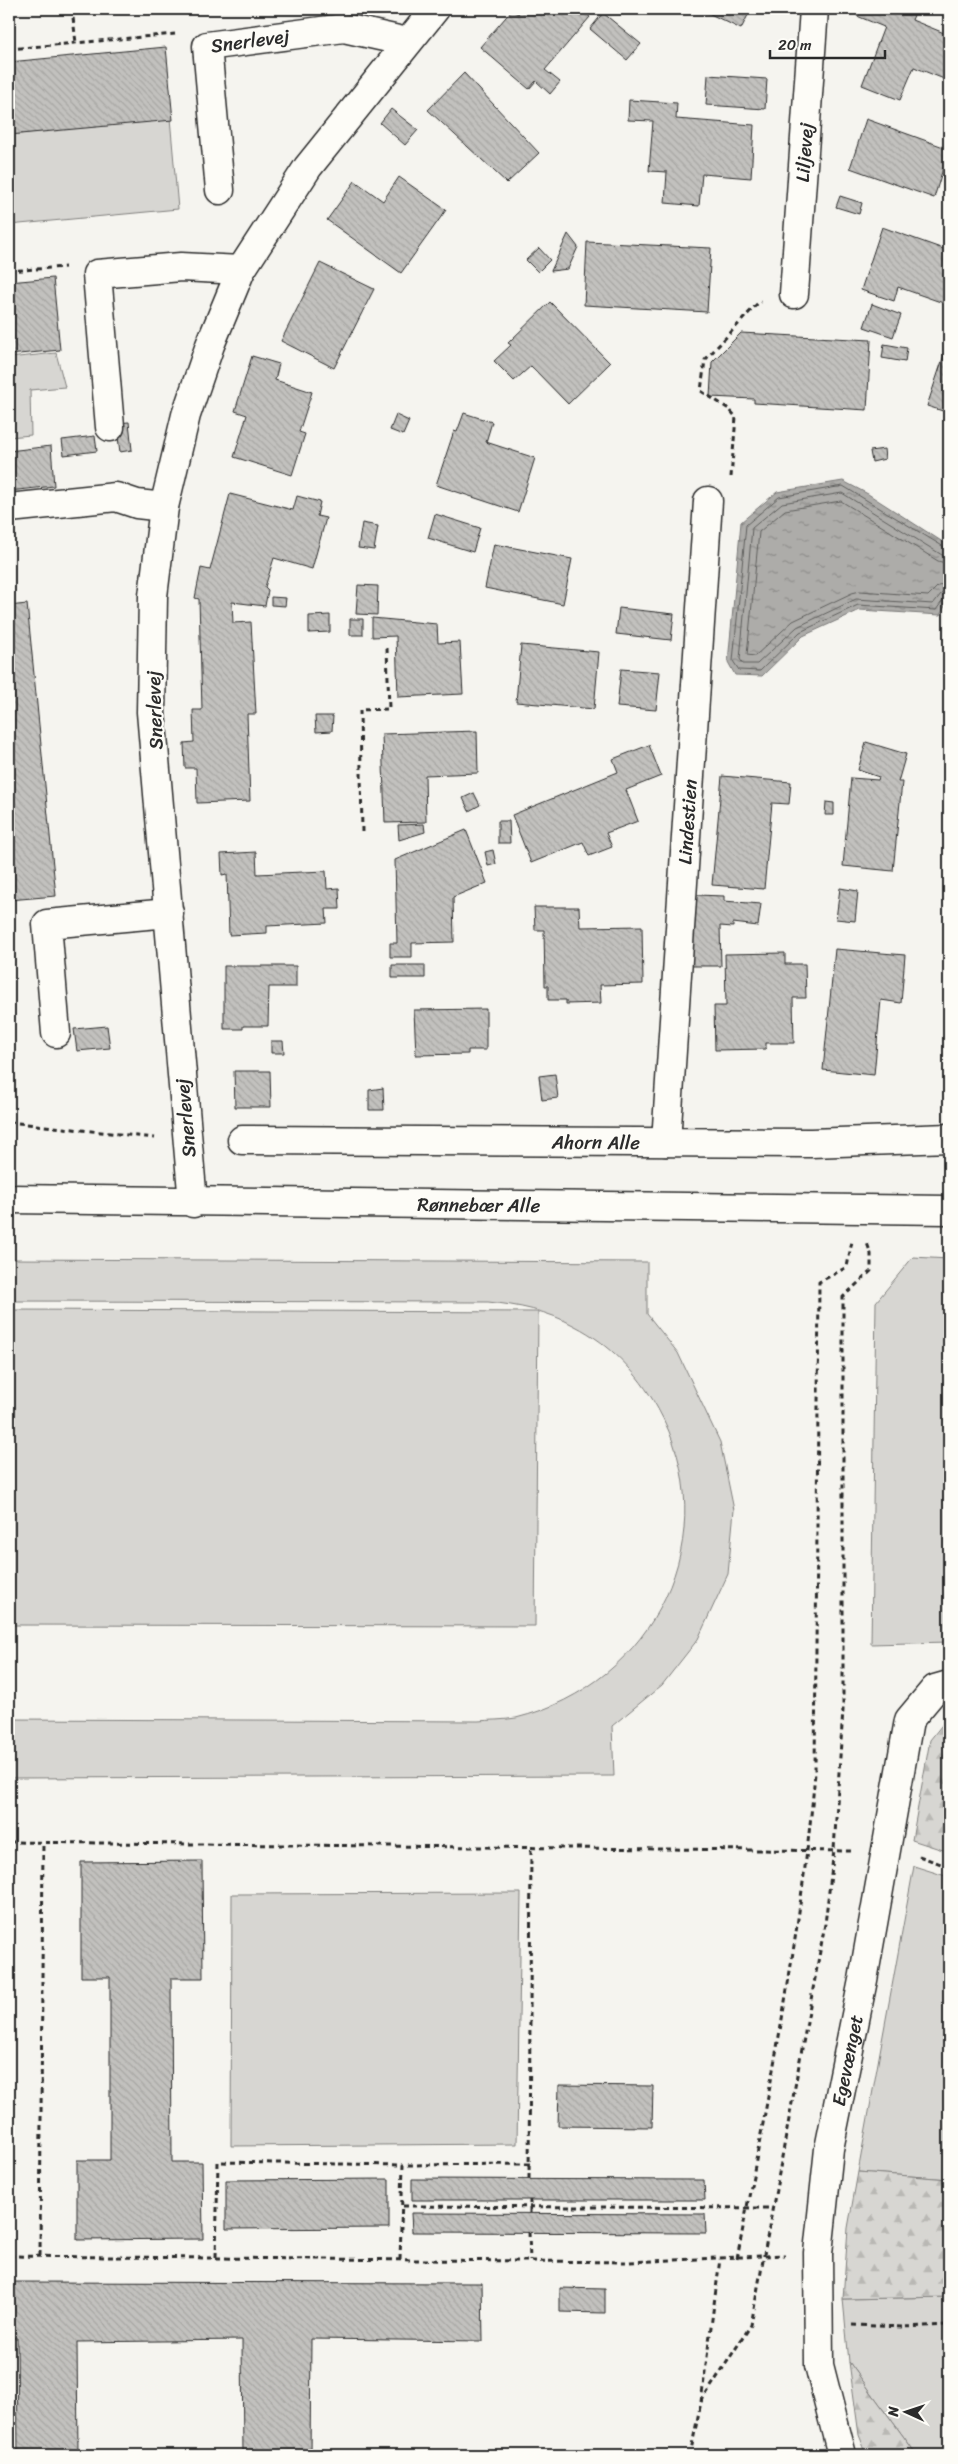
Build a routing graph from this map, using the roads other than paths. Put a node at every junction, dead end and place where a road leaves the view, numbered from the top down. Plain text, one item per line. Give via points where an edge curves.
1 (435, 9) edge
2 (814, 9) edge
3 (407, 42) junction
4 (220, 190) dead end
5 (242, 270) junction
6 (794, 294) road end
7 (110, 427) dead end
8 (708, 500) road end
9 (164, 507) junction
10 (9, 508) edge
11 (169, 913) junction
12 (56, 1033) dead end
13 (949, 1138) edge
14 (242, 1140) dead end
15 (666, 1142) junction
16 (9, 1199) edge
17 (193, 1203) junction
18 (949, 1210) edge
19 (949, 1684) edge
20 (842, 2455) edge

1 - 3 street, Snerlevej
2 - 6 street, Liljevej
3 - 4 street, Snerlevej via 344,28 207,46
3 - 5 street, Snerlevej via 308,167
5 - 7 street via 181,268 98,274
5 - 9 street, Snerlevej via 210,345 186,415
8 - 15 street, Lindestien
9 - 10 street via 116,498
9 - 11 street, Snerlevej via 154,596 151,712
11 - 12 street via 47,924
11 - 17 street, Snerlevej
13 - 15 street, Ahorn Alle via 811,1143
14 - 15 street, Ahorn Alle
16 - 17 street, Rønnebær Alle
17 - 18 street, Rønnebær Alle
19 - 20 street, Egevænget via 935,1689 909,1720 830,2149 818,2253 819,2365

